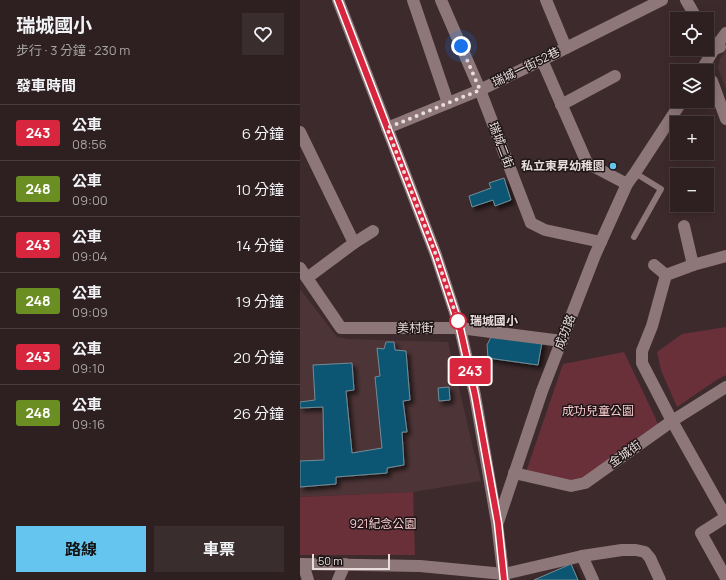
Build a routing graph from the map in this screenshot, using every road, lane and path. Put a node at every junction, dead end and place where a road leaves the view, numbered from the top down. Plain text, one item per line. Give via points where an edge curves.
1 (338, 0) edge
2 (413, 0) edge
3 (546, 0) edge
4 (662, 0) edge
5 (686, 0) edge
6 (443, 1) edge
7 (693, 12) edge
8 (726, 33) edge
9 (726, 44) edge
10 (566, 48) junction
11 (714, 49) joint
12 (542, 60) junction
13 (615, 76) dead end
14 (714, 86) edge
15 (480, 90) junction
16 (448, 103) junction
17 (561, 104) junction
18 (677, 108) edge
19 (726, 119) edge
20 (387, 128) junction
21 (302, 135) edge
22 (635, 173) junction
23 (627, 184) junction
24 (684, 226) dead end
25 (373, 231) dead end
26 (634, 237) dead end
27 (601, 242) junction
28 (354, 243) junction
29 (726, 256) edge
30 (654, 265) dead end
31 (693, 265) junction
32 (300, 268) edge
33 (666, 275) junction
34 (308, 278) junction
35 (460, 328) junction
36 (562, 341) junction
37 (726, 387) edge
38 (672, 421) junction
39 (514, 473) junction
40 (726, 517) edge
41 (498, 523) junction
42 (582, 556) junction
43 (302, 564) edge
44 (345, 564) junction
45 (504, 577) edge
46 (726, 578) edge
47 (308, 580) edge
48 (338, 580) edge
49 (593, 580) edge
50 (660, 580) edge

1 - 20 street
2 - 16 street
3 - 10 street
4 - 10 street, 瑞城一街52巷
5 - 7 street
6 - 15 street, 瑞城二街
8 - 11 street
9 - 11 street
10 - 12 street, 瑞城一街52巷
12 - 15 street, 瑞城一街52巷
12 - 17 street
13 - 17 street
14 - 19 street
15 - 16 street, 瑞城一街52巷
15 - 27 street, 瑞城二街 via 531,223 545,230
16 - 20 street, 瑞城一街52巷
17 - 23 street via 588,162
18 - 22 street, 成功路
20 - 35 street via 436,255
21 - 28 street
22 - 23 street, 成功路
22 - 26 lane via 660,189
23 - 27 street, 成功路
24 - 31 street
25 - 28 street
27 - 36 street, 成功路
28 - 34 street
29 - 31 street
30 - 33 street
31 - 33 street
32 - 34 street, 美村街
33 - 38 street via 642,352 642,363
34 - 35 street, 美村街 via 341,328
35 - 36 street, 美村街
35 - 41 street
36 - 39 street, 成功路
37 - 38 street, 金城街
38 - 39 street, 金城街 via 585,483 571,486
38 - 40 street
39 - 41 street, 成功路
40 - 46 street via 701,533
41 - 45 street, 成功路
42 - 45 street
42 - 49 street
42 - 50 street via 622,550 645,552
43 - 44 street
43 - 47 street
44 - 45 street via 420,566
44 - 48 street

